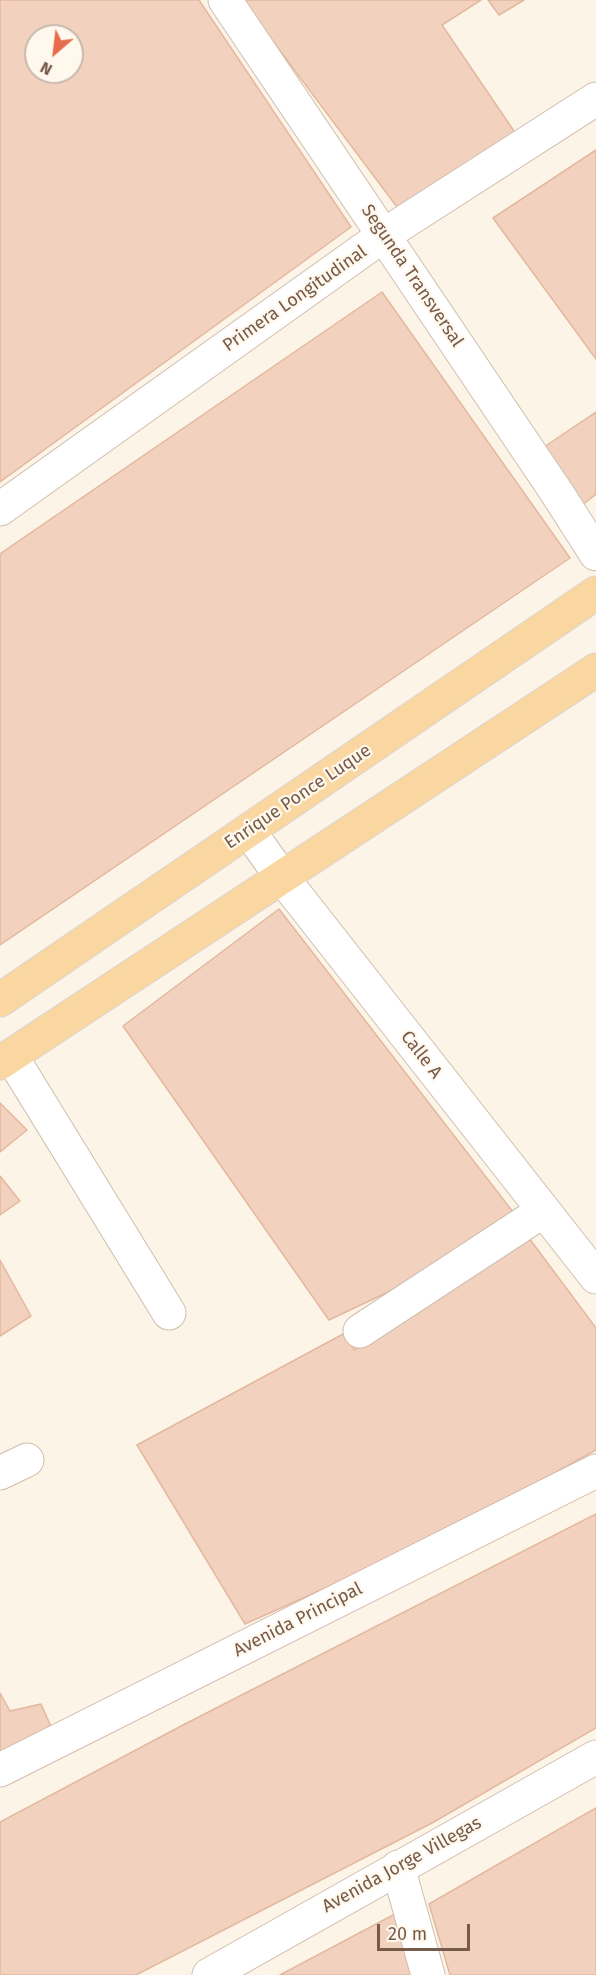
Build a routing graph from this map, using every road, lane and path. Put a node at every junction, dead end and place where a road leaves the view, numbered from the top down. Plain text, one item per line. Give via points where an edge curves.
1 (225, 0) edge
2 (596, 99) edge
3 (384, 235) junction
4 (0, 509) edge
5 (596, 554) edge
6 (596, 593) edge
7 (596, 670) edge
8 (249, 831) junction
9 (281, 876) junction
10 (0, 1000) edge
11 (6, 1060) edge
12 (543, 1211) junction
13 (596, 1277) edge
14 (169, 1313) dead end
15 (360, 1331) dead end
16 (596, 1471) edge
17 (596, 1757) edge
18 (0, 1770) edge
19 (398, 1867) junction
20 (209, 1975) edge
21 (428, 1975) edge

1 - 3 street, Segunda Transversal
2 - 3 street, Primera Longitudinal
3 - 4 street, Primera Longitudinal
3 - 5 street, Segunda Transversal
6 - 8 main road, Enrique Ponce Luque
7 - 9 main road
8 - 9 street, Calle A
8 - 10 main road, Enrique Ponce Luque
9 - 11 main road
9 - 12 street, Calle A
11 - 14 street
12 - 13 street, Calle A
12 - 15 street
16 - 18 street, Avenida Principal
17 - 19 street, Avenida Jorge Villegas
19 - 20 street, Avenida Jorge Villegas
19 - 21 street

